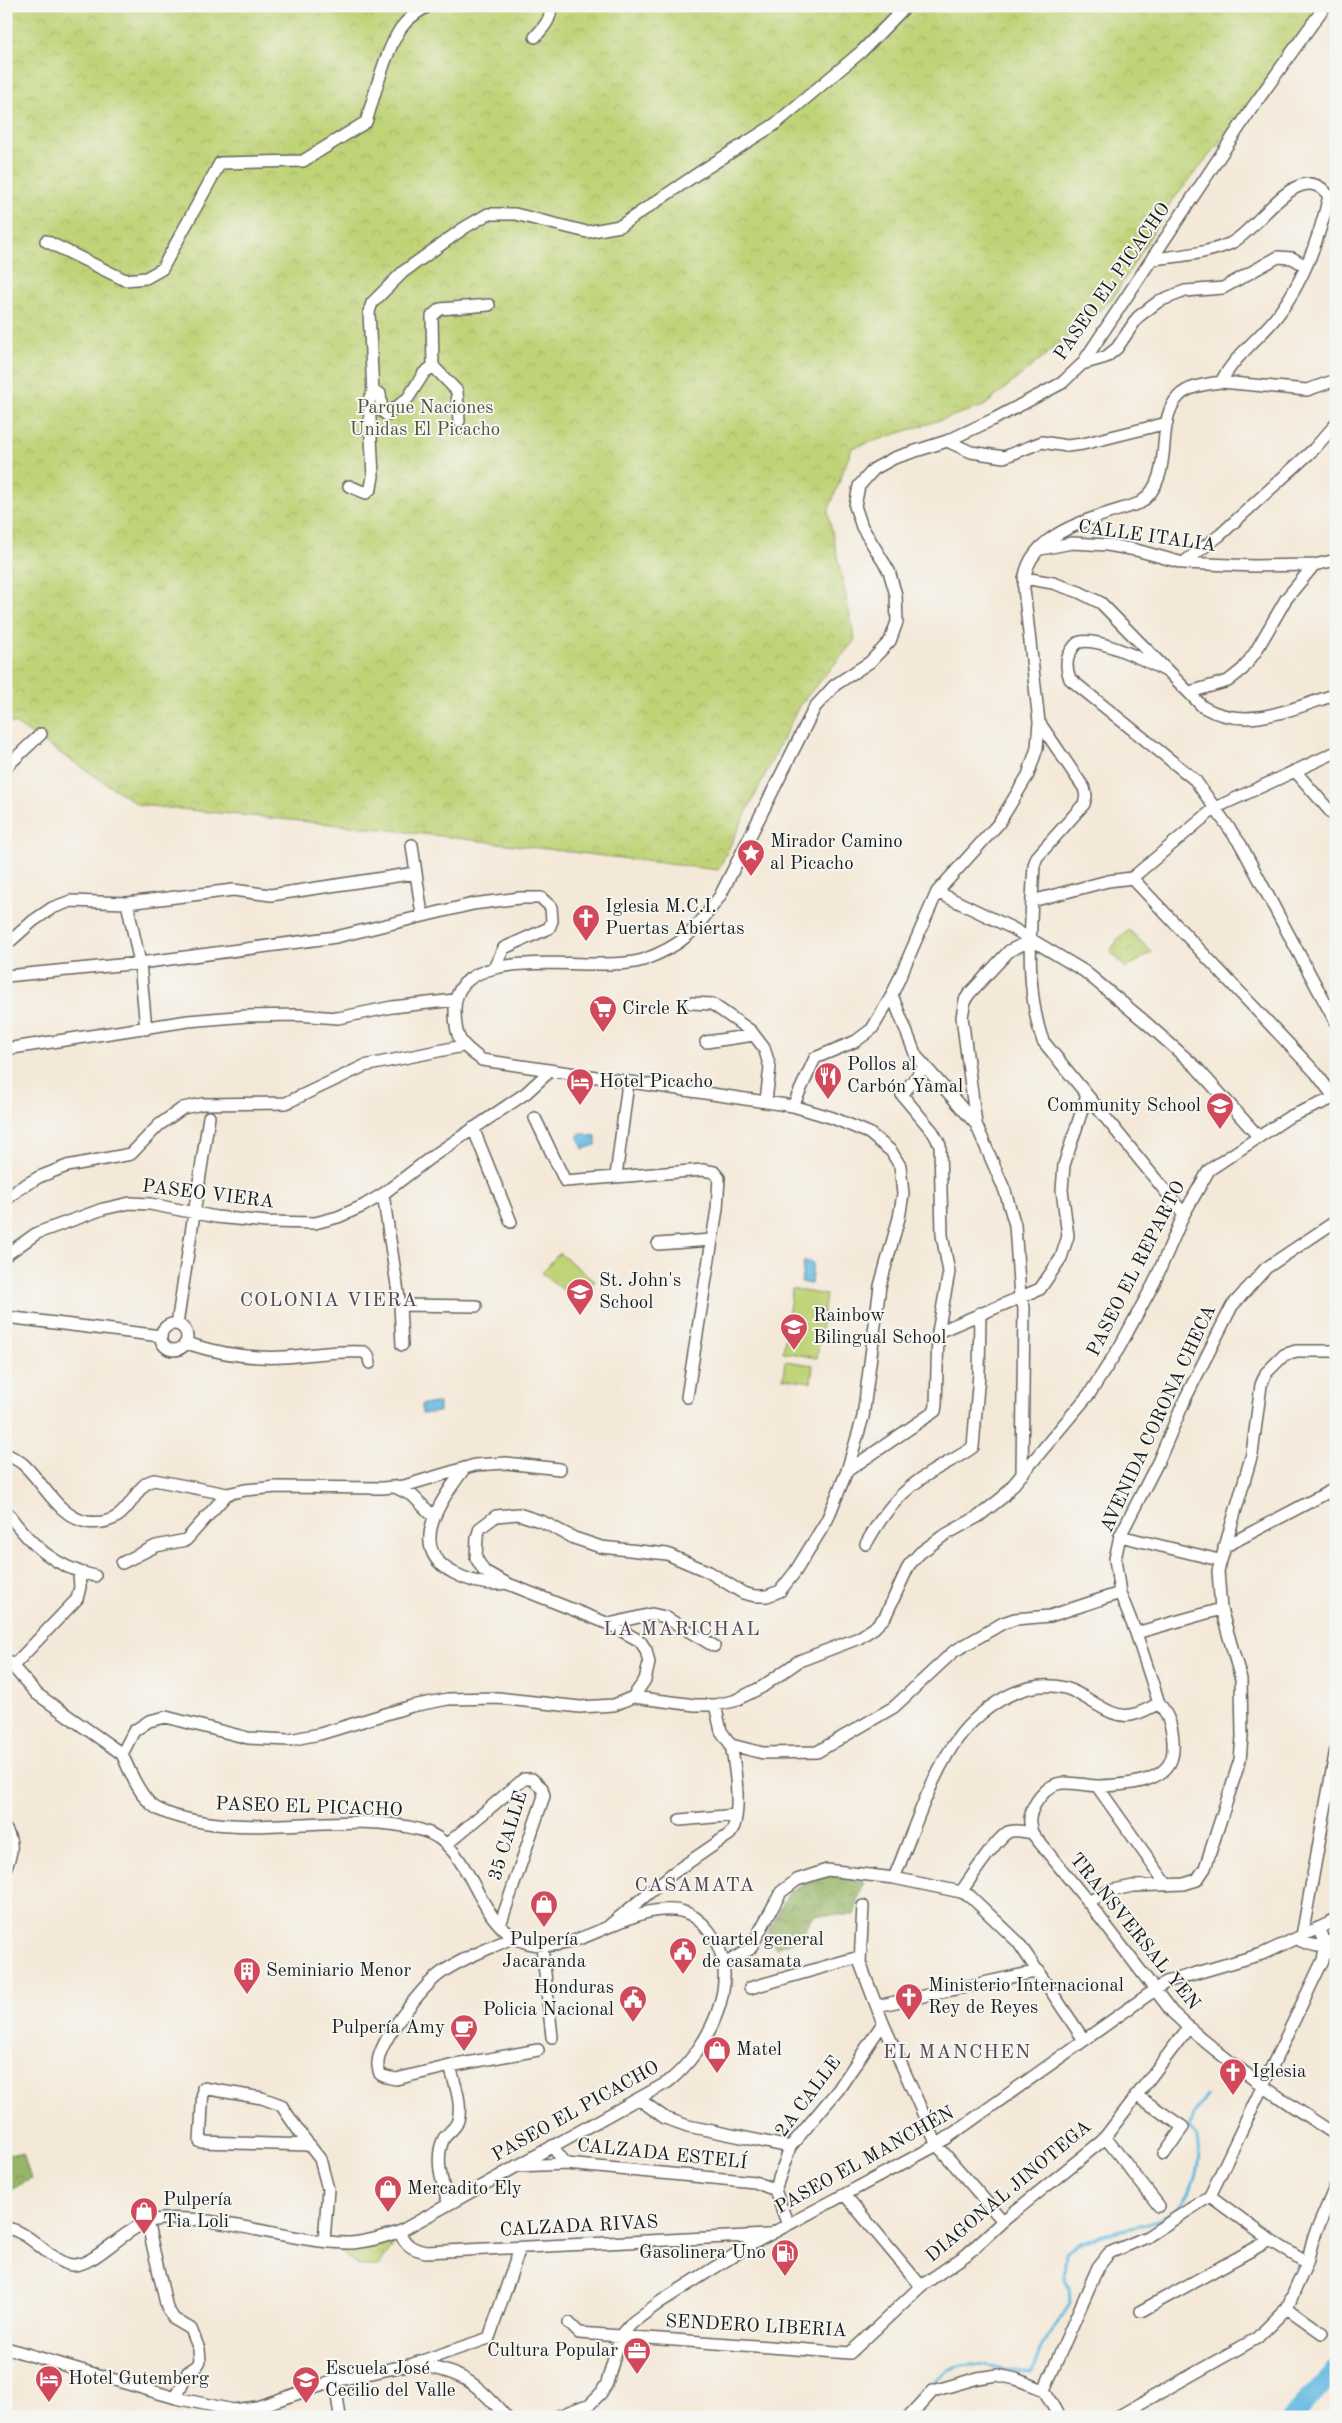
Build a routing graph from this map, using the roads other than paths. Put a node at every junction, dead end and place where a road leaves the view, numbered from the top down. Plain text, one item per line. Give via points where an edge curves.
1 (428, 6) edge
2 (551, 6) edge
3 (906, 6) edge
4 (1325, 6) edge
5 (535, 37) dead end
6 (1333, 196) edge
7 (46, 241) dead end
8 (1153, 259) junction
9 (1306, 266) junction
10 (489, 305) dead end
11 (1082, 364) junction
12 (433, 366) junction
13 (1336, 380) edge
14 (1221, 382) junction
15 (373, 393) junction
16 (459, 421) dead end
17 (1167, 422) junction
18 (1336, 424) edge
19 (947, 441) junction
20 (349, 486) dead end
21 (1036, 550) junction
22 (1336, 560) edge
23 (1184, 563) junction
24 (1314, 564) junction
25 (1024, 578) junction
26 (1172, 674) junction
27 (1190, 692) junction
28 (1336, 698) edge
29 (1039, 722) junction
30 (41, 734) dead end
31 (1336, 752) edge
32 (6, 767) edge
33 (1295, 771) junction
34 (1215, 808) junction
35 (1336, 818) edge
36 (412, 845) dead end
37 (416, 872) junction
38 (1132, 878) junction
39 (937, 892) junction
40 (1032, 901) junction
41 (127, 903) junction
42 (422, 915) junction
43 (1031, 940) junction
44 (6, 946) edge
45 (140, 963) junction
46 (494, 968) junction
47 (6, 976) edge
48 (892, 995) junction
49 (455, 1000) junction
50 (691, 1003) dead end
51 (1336, 1023) edge
52 (146, 1029) junction
53 (754, 1035) junction
54 (706, 1042) dead end
55 (463, 1046) junction
56 (6, 1049) edge
57 (924, 1067) junction
58 (550, 1071) junction
59 (628, 1083) junction
60 (1087, 1095) junction
61 (1335, 1097) edge
62 (766, 1101) junction
63 (793, 1106) junction
64 (209, 1117) dead end
65 (535, 1118) dead end
66 (976, 1124) junction
67 (473, 1128) junction
68 (1258, 1136) junction
69 (616, 1176) junction
70 (384, 1194) junction
71 (6, 1200) edge
72 (194, 1213) junction
73 (1184, 1214) junction
74 (1336, 1221) edge
75 (511, 1222) dead end
76 (711, 1240) junction
77 (658, 1244) dead end
78 (6, 1255) edge
79 (1020, 1297) junction
80 (400, 1306) junction
81 (476, 1306) dead end
82 (980, 1313) junction
83 (6, 1317) edge
84 (176, 1324) junction
85 (938, 1332) junction
86 (161, 1336) junction
87 (186, 1343) junction
88 (402, 1345) dead end
89 (1336, 1351) edge
90 (370, 1363) dead end
91 (687, 1397) dead end
92 (6, 1454) edge
93 (464, 1469) junction
94 (560, 1469) dead end
95 (847, 1471) junction
96 (1022, 1475) junction
97 (394, 1487) junction
98 (1336, 1488) edge
99 (227, 1494) junction
100 (6, 1510) edge
101 (434, 1517) junction
102 (1120, 1536) junction
103 (866, 1544) dead end
104 (1224, 1547) junction
105 (1220, 1560) junction
106 (122, 1563) dead end
107 (79, 1573) junction
108 (95, 1576) dead end
109 (506, 1583) junction
110 (1120, 1593) junction
111 (1221, 1609) junction
112 (610, 1624) junction
113 (1136, 1633) junction
114 (714, 1646) dead end
115 (9, 1663) edge
116 (634, 1697) junction
117 (1159, 1704) junction
118 (715, 1705) junction
119 (731, 1745) junction
120 (1336, 1749) edge
121 (122, 1754) junction
122 (1097, 1786) junction
123 (736, 1815) junction
124 (680, 1820) dead end
125 (6, 1830) edge
126 (1032, 1833) junction
127 (447, 1844) junction
128 (6, 1867) edge
129 (894, 1878) junction
130 (1167, 1886) junction
131 (962, 1892) junction
132 (1088, 1902) junction
133 (863, 1906) dead end
134 (1336, 1920) edge
135 (500, 1925) junction
136 (609, 1926) junction
137 (1318, 1928) junction
138 (1336, 1934) edge
139 (513, 1937) junction
140 (1299, 1937) junction
141 (542, 1946) junction
142 (1326, 1946) junction
143 (860, 1957) junction
144 (724, 1968) junction
145 (1039, 1971) junction
146 (750, 1988) dead end
147 (1154, 1989) junction
148 (876, 2006) junction
149 (883, 2022) junction
150 (1189, 2028) junction
151 (552, 2037) dead end
152 (1084, 2040) junction
153 (538, 2050) dead end
154 (450, 2066) junction
155 (1262, 2086) junction
156 (1136, 2095) junction
157 (639, 2099) junction
158 (1336, 2135) edge
159 (1105, 2137) junction
160 (310, 2144) junction
161 (937, 2145) junction
162 (552, 2146) junction
163 (790, 2147) junction
164 (1164, 2154) dead end
165 (566, 2164) junction
166 (515, 2166) junction
167 (775, 2190) junction
168 (1334, 2192) edge
169 (845, 2195) junction
170 (1210, 2196) junction
171 (448, 2202) junction
172 (1159, 2206) dead end
173 (147, 2221) junction
174 (1003, 2221) junction
175 (788, 2225) junction
176 (6, 2228) edge
177 (398, 2232) junction
178 (770, 2235) junction
179 (324, 2240) junction
180 (1270, 2240) junction
181 (520, 2248) junction
182 (1308, 2263) junction
183 (921, 2286) junction
184 (1287, 2308) junction
185 (1141, 2311) dead end
186 (569, 2323) dead end
187 (1322, 2333) dead end
188 (620, 2337) junction
189 (6, 2348) edge
190 (413, 2364) junction
191 (335, 2381) junction
192 (1044, 2390) junction
193 (176, 2398) junction
194 (340, 2417) edge
195 (506, 2417) edge
196 (556, 2417) edge
197 (909, 2417) edge
198 (1059, 2417) edge
199 (1117, 2417) edge

1 - 7 street via 400,29 366,122 303,161 220,163 162,269 146,278 125,280
2 - 5 street via 547,24
3 - 15 street via 862,51 774,125 620,226 587,232 515,214 488,214 403,272 372,303 369,312
4 - 8 street, PASEO EL PICACHO via 1252,108
6 - 8 street via 1322,186 1299,185 1284,195 1242,237 1229,244 1200,253
6 - 9 street
8 - 11 street, PASEO EL PICACHO
9 - 11 street via 1292,258 1278,257 1223,288 1185,291 1159,301 1138,317 1117,348 1106,357
9 - 14 street via 1273,320 1226,371
10 - 12 street via 434,312
11 - 19 street, PASEO EL PICACHO via 1062,383
12 - 15 street via 424,373 408,398 387,415 382,411 380,394
12 - 16 street via 457,391
13 - 14 street via 1307,390
14 - 17 street via 1201,385 1178,397
15 - 20 street via 369,400 374,476 371,488 366,493
17 - 19 street via 1083,444 1067,446 1042,442 1004,457 971,452
17 - 21 street via 1159,479 1149,496 1140,503 1063,531
18 - 23 street via 1314,449 1227,529
19 - 46 street, PASEO EL PICACHO via 894,458 874,469 859,486 855,506 862,527 889,571 896,595 897,622 890,641 870,662 835,685 815,707 720,896 702,922 682,942 641,960
21 - 23 street, CALLE ITALIA via 1072,543 1107,545
21 - 25 street
22 - 24 street, CALLE ITALIA
23 - 24 street, CALLE ITALIA
24 - 27 street via 1286,599 1243,669 1228,681
25 - 26 street via 1062,586 1101,603
25 - 29 street
26 - 27 street
26 - 34 street via 1126,652 1092,642 1080,642 1068,657 1070,679 1195,780
27 - 28 street via 1203,707 1232,718 1274,716 1331,696
29 - 39 street via 1037,748 1016,798 999,823
29 - 40 street via 1084,788 1086,796 1084,804 1037,857
30 - 32 street
31 - 33 street
33 - 34 street
33 - 35 street
34 - 38 street
34 - 51 street via 1240,844
36 - 37 street
37 - 41 street via 271,895 233,890
37 - 42 street
38 - 40 street
38 - 61 street
39 - 43 street
39 - 48 street
40 - 43 street
41 - 44 street via 71,901 52,908
41 - 45 street
42 - 45 street via 336,937
42 - 46 street via 473,904 542,898 551,907 549,928 504,948
43 - 60 street via 1033,1002 1043,1041
43 - 66 street via 1009,951 965,1000 962,1018
43 - 68 street via 1084,971 1143,1020 1196,1067
45 - 47 street
45 - 52 street
46 - 49 street, PASEO EL PICACHO via 471,977 462,985
48 - 57 street via 914,1052
48 - 63 street via 872,1029 858,1040 815,1058
49 - 52 street via 338,1018 247,1016 180,1022
49 - 55 street via 457,1033
50 - 53 street via 712,1004
52 - 56 street
53 - 54 street
53 - 62 street via 764,1048 770,1067
55 - 58 street via 482,1060
55 - 71 street via 364,1066 286,1103 202,1104 183,1108 159,1125 131,1154 67,1166 39,1177
57 - 66 street
57 - 85 street via 902,1095 940,1145 942,1235 949,1272
58 - 59 street
58 - 67 street, PASEO VIERA via 526,1093
59 - 62 street
59 - 69 street
60 - 73 street
60 - 79 street via 1064,1165 1062,1190 1068,1236 1065,1246 1061,1258 1040,1289
61 - 68 street, PASEO EL REPARTO via 1289,1117
62 - 63 street
63 - 95 street via 869,1133 891,1151 900,1166 903,1194 899,1218 880,1286 863,1417
64 - 72 street
65 - 69 street via 564,1180
66 - 79 street via 1011,1210
67 - 70 street, PASEO VIERA
67 - 75 street
68 - 73 street, PASEO EL REPARTO via 1209,1170
69 - 76 street via 714,1172 719,1178
70 - 72 street, PASEO VIERA via 346,1213 315,1223 267,1222
70 - 80 street
72 - 78 street, PASEO VIERA via 130,1203 103,1209 37,1233
72 - 84 street
73 - 96 street, PASEO EL REPARTO via 1154,1283 1119,1348 1090,1393
74 - 102 street, AVENIDA CORONA CHECA via 1266,1268 1232,1306
76 - 77 street
76 - 91 street
79 - 82 street
79 - 96 street via 1024,1307
80 - 81 street
80 - 88 street
82 - 85 street
82 - 103 street via 973,1447 931,1472 896,1499
83 - 86 street
84 - 86 street via 168,1325
84 - 87 street via 186,1331
85 - 95 street via 935,1411
86 - 87 street via 163,1344 171,1349 179,1349
87 - 90 street via 209,1351 247,1356 364,1352
89 - 104 street via 1284,1354 1266,1372 1261,1385 1252,1454
92 - 99 street via 22,1463 75,1518 87,1522 123,1514 149,1481
93 - 94 street via 506,1463
93 - 97 street
93 - 101 street via 442,1498
95 - 109 street via 827,1520 795,1572 780,1591 767,1596 743,1593 709,1572 667,1554 602,1547 574,1538 543,1522 510,1514 488,1520 480,1528 475,1548 476,1558 484,1572
96 - 118 street, PASEO EL REPARTO via 1003,1497 979,1516 943,1536 908,1565 885,1617 874,1628 859,1638 799,1661 762,1687 734,1701
97 - 99 street via 277,1487
97 - 101 street via 414,1496
98 - 104 street
99 - 106 street via 186,1540 156,1546
100 - 107 street via 23,1535 53,1561
101 - 109 street via 430,1541 437,1562 464,1579 491,1585
102 - 105 street
102 - 110 street, AVENIDA CORONA CHECA via 1116,1559
104 - 105 street
105 - 111 street
107 - 108 street
107 - 115 street via 77,1599
109 - 112 street
110 - 113 street, AVENIDA CORONA CHECA
110 - 119 street via 1050,1616 1003,1623 953,1652 894,1707 817,1752 763,1753
111 - 113 street
111 - 130 street via 1241,1678 1240,1760 1205,1868 1197,1880
112 - 114 street via 652,1614 666,1617
112 - 116 street via 640,1642 648,1656 645,1680
113 - 117 street, AVENIDA CORONA CHECA
115 - 121 street via 37,1694
116 - 118 street, PASEO EL REPARTO
116 - 121 street via 614,1705 588,1706 498,1698 448,1699 289,1740 248,1738 166,1717 149,1721 134,1731
117 - 122 street, AVENIDA CORONA CHECA via 1174,1735 1173,1758 1167,1769 1156,1777
117 - 129 street via 1134,1715 1118,1715 1067,1688 1048,1685 1021,1689 994,1705 973,1722 947,1754
118 - 119 street via 721,1731
119 - 123 street
120 - 140 street
121 - 127 street, PASEO EL PICACHO via 135,1782 155,1808 184,1819 226,1826 354,1823 397,1826 422,1830
122 - 126 street, AVENIDA CORONA CHECA via 1059,1783 1044,1792 1030,1818
122 - 130 street
123 - 124 street
123 - 136 street via 730,1834 673,1872
125 - 128 street via 12,1850
126 - 131 street via 1008,1832
126 - 132 street, TRANSVERSAL YEN
127 - 135 street, PASEO EL PICACHO
127 - 135 street, 35 CALLE via 524,1779 532,1779 542,1788 544,1796
129 - 131 street
129 - 144 street via 827,1870 797,1880 781,1892 750,1949
130 - 132 street via 1133,1886 1109,1891
131 - 145 street via 1018,1942
132 - 147 street, TRANSVERSAL YEN
133 - 143 street
134 - 137 street, PASEO EL MANCHÉN
135 - 139 street, PASEO EL PICACHO
136 - 141 street, PASEO EL PICACHO via 566,1944
136 - 144 street, PASEO EL PICACHO via 656,1911 682,1912 701,1921 717,1941
137 - 140 street, PASEO EL MANCHÉN
137 - 142 street
138 - 142 street
139 - 141 street, PASEO EL PICACHO
139 - 154 street via 447,1970 426,1987 383,2048 377,2064 380,2074 396,2079
140 - 142 street via 1318,1948
140 - 147 street, PASEO EL MANCHÉN via 1262,1954 1166,1982
141 - 151 street
142 - 155 street via 1323,1960
143 - 146 street
143 - 148 street
144 - 157 street, PASEO EL PICACHO via 717,2013 697,2052 683,2070
145 - 148 street
145 - 152 street
147 - 150 street, TRANSVERSAL YEN
147 - 152 street, PASEO EL MANCHÉN
148 - 149 street
149 - 161 street
149 - 163 street, 2A CALLE via 838,2090
150 - 155 street, TRANSVERSAL YEN
150 - 156 street, DIAGONAL JINOTEGA
152 - 161 street, PASEO EL MANCHÉN
153 - 154 street
154 - 171 street via 457,2095 457,2123 444,2138 439,2161
155 - 158 street, TRANSVERSAL YEN
155 - 170 street
156 - 159 street, DIAGONAL JINOTEGA
156 - 164 street via 1183,2127
157 - 162 street, PASEO EL PICACHO
157 - 163 street via 666,2118 688,2126
159 - 172 street
159 - 174 street, DIAGONAL JINOTEGA
160 - 160 street via 200,2142 203,2089 272,2100 282,2105
160 - 179 street via 320,2159 328,2189
161 - 169 street, PASEO EL MANCHÉN
161 - 174 street
162 - 165 street, CALZADA ESTELÍ
162 - 166 street, PASEO EL PICACHO
163 - 167 street, 2A CALLE
165 - 166 street
165 - 167 street, CALZADA ESTELÍ via 755,2182
166 - 171 street, PASEO EL PICACHO
167 - 175 street
168 - 182 street via 1313,2240
169 - 175 street, PASEO EL MANCHÉN
169 - 183 street
170 - 180 street
170 - 192 street via 1147,2237 1109,2253 1098,2267
171 - 177 street, PASEO EL PICACHO
173 - 176 street, PASEO EL PICACHO via 134,2227 106,2250 74,2265 49,2253 15,2229
173 - 179 street, PASEO EL PICACHO via 191,2219
173 - 193 street via 167,2308 174,2319 191,2329 199,2349 200,2361 188,2372
174 - 183 street, DIAGONAL JINOTEGA via 966,2255
175 - 178 street, PASEO EL MANCHÉN
177 - 179 street, PASEO EL PICACHO via 374,2240 347,2243
177 - 181 street, CALZADA RIVAS via 405,2245 426,2252
178 - 181 street, CALZADA RIVAS
178 - 188 street, PASEO EL MANCHÉN via 660,2302 633,2322
180 - 182 street
180 - 185 street
181 - 190 street via 489,2338
182 - 184 street
183 - 188 street, SENDERO LIBERIA via 850,2353
184 - 187 street
184 - 199 street via 1257,2338
186 - 188 street, SENDERO LIBERIA via 579,2333 596,2332
188 - 196 street, PASEO EL MANCHÉN via 601,2393 590,2404
189 - 193 street
190 - 191 street
190 - 195 street via 460,2375 478,2386
191 - 193 street via 245,2409 218,2408
191 - 194 street
192 - 197 street via 997,2375 978,2378 933,2391
192 - 198 street

